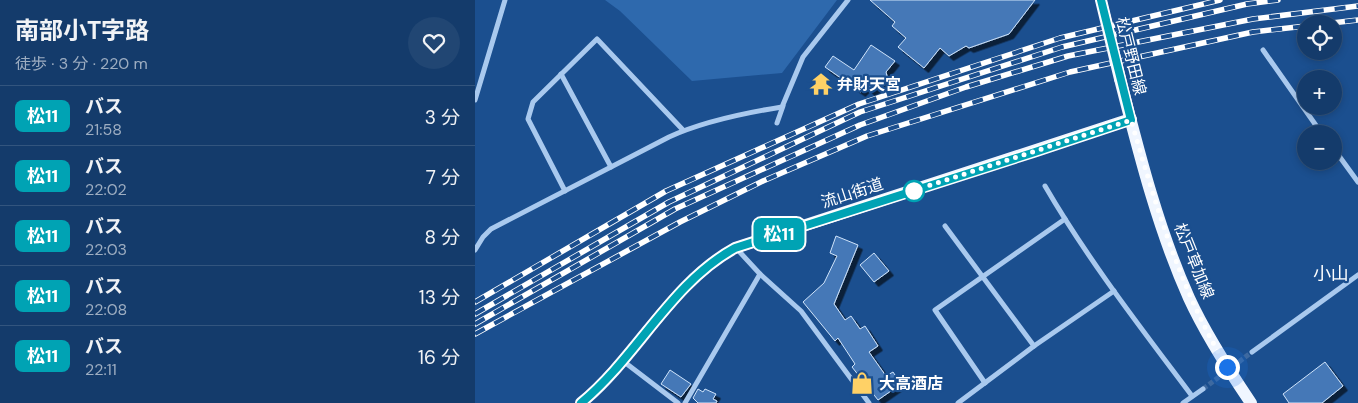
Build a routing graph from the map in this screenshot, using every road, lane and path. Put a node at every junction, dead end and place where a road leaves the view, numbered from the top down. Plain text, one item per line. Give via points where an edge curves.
1 (505, 0) edge
2 (848, 0) edge
3 (1101, 0) edge
4 (1263, 50) dead end
5 (561, 74) junction
6 (476, 92) edge
7 (475, 100) edge
8 (783, 106) junction
9 (1131, 120) junction
10 (777, 123) dead end
11 (1317, 125) edge
12 (683, 130) junction
13 (1342, 160) edge
14 (611, 167) junction
15 (1358, 182) edge
16 (1045, 186) dead end
17 (565, 191) junction
18 (1065, 220) junction
19 (945, 226) dead end
20 (735, 248) junction
21 (475, 250) edge
22 (760, 274) junction
23 (1358, 275) edge
24 (984, 276) junction
25 (1114, 291) junction
26 (1034, 346) junction
27 (1252, 352) tunnel mouth
28 (623, 361) junction
29 (985, 383) junction
30 (1203, 388) tunnel mouth
31 (1192, 396) junction
32 (581, 403) edge
33 (678, 403) edge
34 (685, 403) edge
35 (869, 403) edge
36 (958, 403) edge
37 (1183, 403) edge
38 (1251, 403) edge

1 - 6 street
2 - 8 street via 803,57
3 - 9 main road, 松戸野田線, bridge
4 - 11 street
5 - 12 street via 597,38
5 - 14 street
5 - 17 street via 533,102 528,119
6 - 7 street
8 - 10 street
8 - 12 street
9 - 20 main road, 流山街道
9 - 38 main road, 松戸草加線 via 1156,207 1189,297 1212,342
12 - 14 street
13 - 15 street
14 - 17 street
16 - 18 street
17 - 21 street via 491,229
18 - 24 street
18 - 25 street
19 - 24 street
20 - 22 street
20 - 28 main road, 流山街道 via 722,255 690,284
22 - 34 street
22 - 35 street via 801,311
23 - 27 street
24 - 26 street
24 - 29 street via 935,310
25 - 26 street
25 - 31 street
26 - 29 street
28 - 32 main road, 流山街道
28 - 33 street
29 - 36 street
30 - 31 street
31 - 37 street

